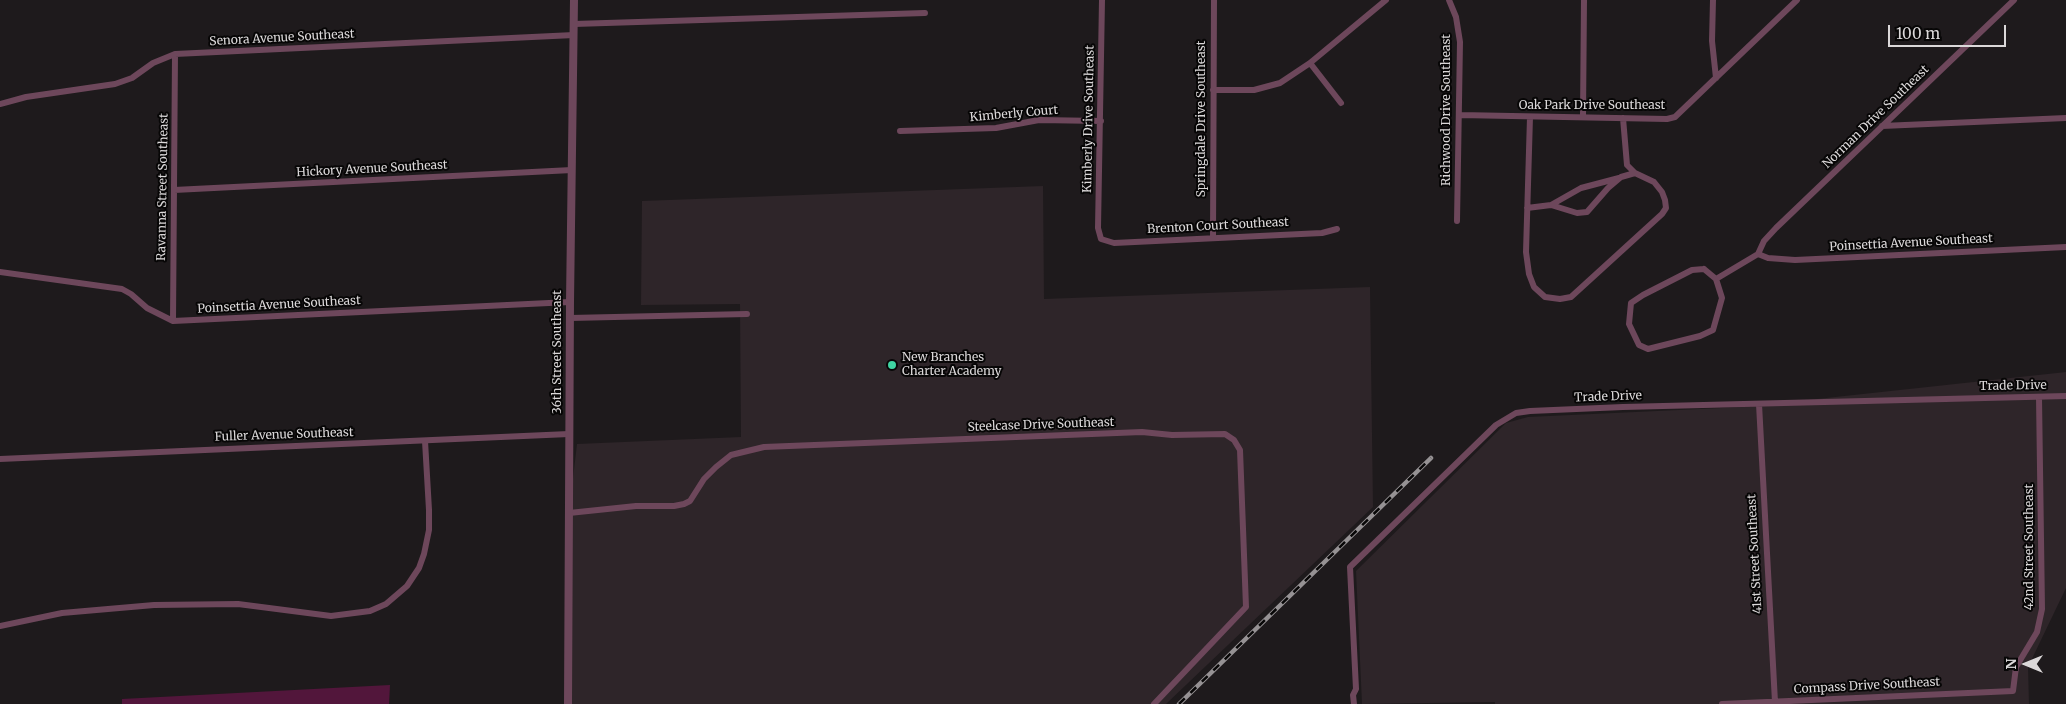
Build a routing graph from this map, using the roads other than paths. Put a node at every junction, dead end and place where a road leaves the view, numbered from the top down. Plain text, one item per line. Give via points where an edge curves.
1 (574, 0) edge
2 (1102, 0) edge
3 (1214, 0) edge
4 (1386, 0) edge
5 (1449, 0) edge
6 (1584, 0) edge
7 (1713, 0) edge
8 (1797, 0) edge
9 (2014, 0) edge
10 (925, 13) dead end
11 (574, 24) junction
12 (574, 35) junction
13 (176, 54) junction
14 (1310, 63) junction
15 (1716, 78) junction
16 (1213, 90) junction
17 (1341, 103) dead end
18 (0, 104) edge
19 (1460, 115) junction
20 (1530, 117) junction
21 (1583, 117) junction
22 (1623, 118) junction
23 (2066, 118) edge
24 (1101, 121) junction
25 (1882, 126) junction
26 (900, 131) dead end
27 (572, 170) junction
28 (1634, 173) junction
29 (1621, 177) junction
30 (174, 190) junction
31 (1551, 205) junction
32 (1527, 208) junction
33 (1457, 221) dead end
34 (1337, 229) dead end
35 (1213, 238) junction
36 (1101, 239) joint
37 (2066, 247) edge
38 (1758, 254) junction
39 (0, 272) edge
40 (1716, 279) junction
41 (570, 302) junction
42 (746, 314) dead end
43 (570, 318) junction
44 (173, 321) junction
45 (2066, 396) edge
46 (2039, 397) junction
47 (1759, 404) junction
48 (569, 434) junction
49 (425, 441) junction
50 (0, 459) edge
51 (569, 513) junction
52 (0, 626) edge
53 (2013, 691) joint
54 (1775, 702) junction
55 (568, 704) edge
56 (1154, 704) edge
57 (1354, 704) edge
58 (1722, 704) edge

1 - 11 street, 36th Street Southeast
2 - 24 street, Kimberly Drive Southeast
3 - 16 street, Springdale Drive Southeast
4 - 14 street
5 - 19 street, Richwood Drive Southeast via 1460,42
6 - 21 street
7 - 15 street via 1712,41
8 - 15 street, Oak Park Drive Southeast
9 - 25 street, Norman Drive Southeast
10 - 11 street
11 - 12 street, 36th Street Southeast
12 - 13 street, Senora Avenue Southeast
12 - 27 street, 36th Street Southeast
13 - 18 street, Senora Avenue Southeast via 152,63 132,78 115,84
13 - 30 street, Ravanna Street Southeast
14 - 16 street via 1280,84 1254,90
14 - 17 street
15 - 22 street, Oak Park Drive Southeast via 1675,117
16 - 35 street, Springdale Drive Southeast
19 - 20 street, Oak Park Drive Southeast
19 - 33 street, Richwood Drive Southeast
20 - 21 street, Oak Park Drive Southeast
20 - 32 street
21 - 22 street, Oak Park Drive Southeast
22 - 28 street via 1627,165
23 - 25 street
24 - 26 street, Kimberly Court via 1039,120 996,128
24 - 36 street, Kimberly Drive Southeast via 1098,228
25 - 38 street, Norman Drive Southeast via 1776,228
27 - 30 street, Hickory Avenue Southeast
27 - 41 street, 36th Street Southeast
28 - 29 street
28 - 32 street via 1654,182 1662,192 1666,208 1571,297 1560,300 1545,297 1534,287 1526,252
29 - 31 street via 1581,188
29 - 31 street via 1587,212 1577,213
30 - 44 street, Ravanna Street Southeast
31 - 32 street
34 - 35 street, Brenton Court Southeast via 1322,233
35 - 36 street, Brenton Court Southeast via 1114,243
37 - 38 street, Poinsettia Avenue Southeast via 1795,260
38 - 40 street
39 - 44 street, Poinsettia Avenue Southeast via 122,289 147,308
40 - 40 street via 1704,269 1692,270 1631,303 1629,324 1639,345 1648,349 1713,330 1722,298
41 - 43 street, 36th Street Southeast
41 - 44 street, Poinsettia Avenue Southeast
42 - 43 street
43 - 48 street, 36th Street Southeast
45 - 46 street, Trade Drive
46 - 47 street, Trade Drive
46 - 53 street, 42nd Street Southeast via 2042,609 2037,632 2018,661
47 - 54 street, 41st Street Southeast
47 - 57 street, Trade Drive via 1530,410 1496,425 1350,567
48 - 49 street, Fuller Avenue Southeast
48 - 51 street, 36th Street Southeast
49 - 50 street, Fuller Avenue Southeast
49 - 52 street via 430,510 424,554 407,586 386,604 370,611 331,616 238,604 144,605 62,613
51 - 55 street, 36th Street Southeast
51 - 56 street, Steelcase Drive Southeast via 684,504 690,501 704,479 732,455 764,447 1142,432 1225,434 1240,450 1246,608
53 - 54 street, Compass Drive Southeast
54 - 58 street, Compass Drive Southeast

